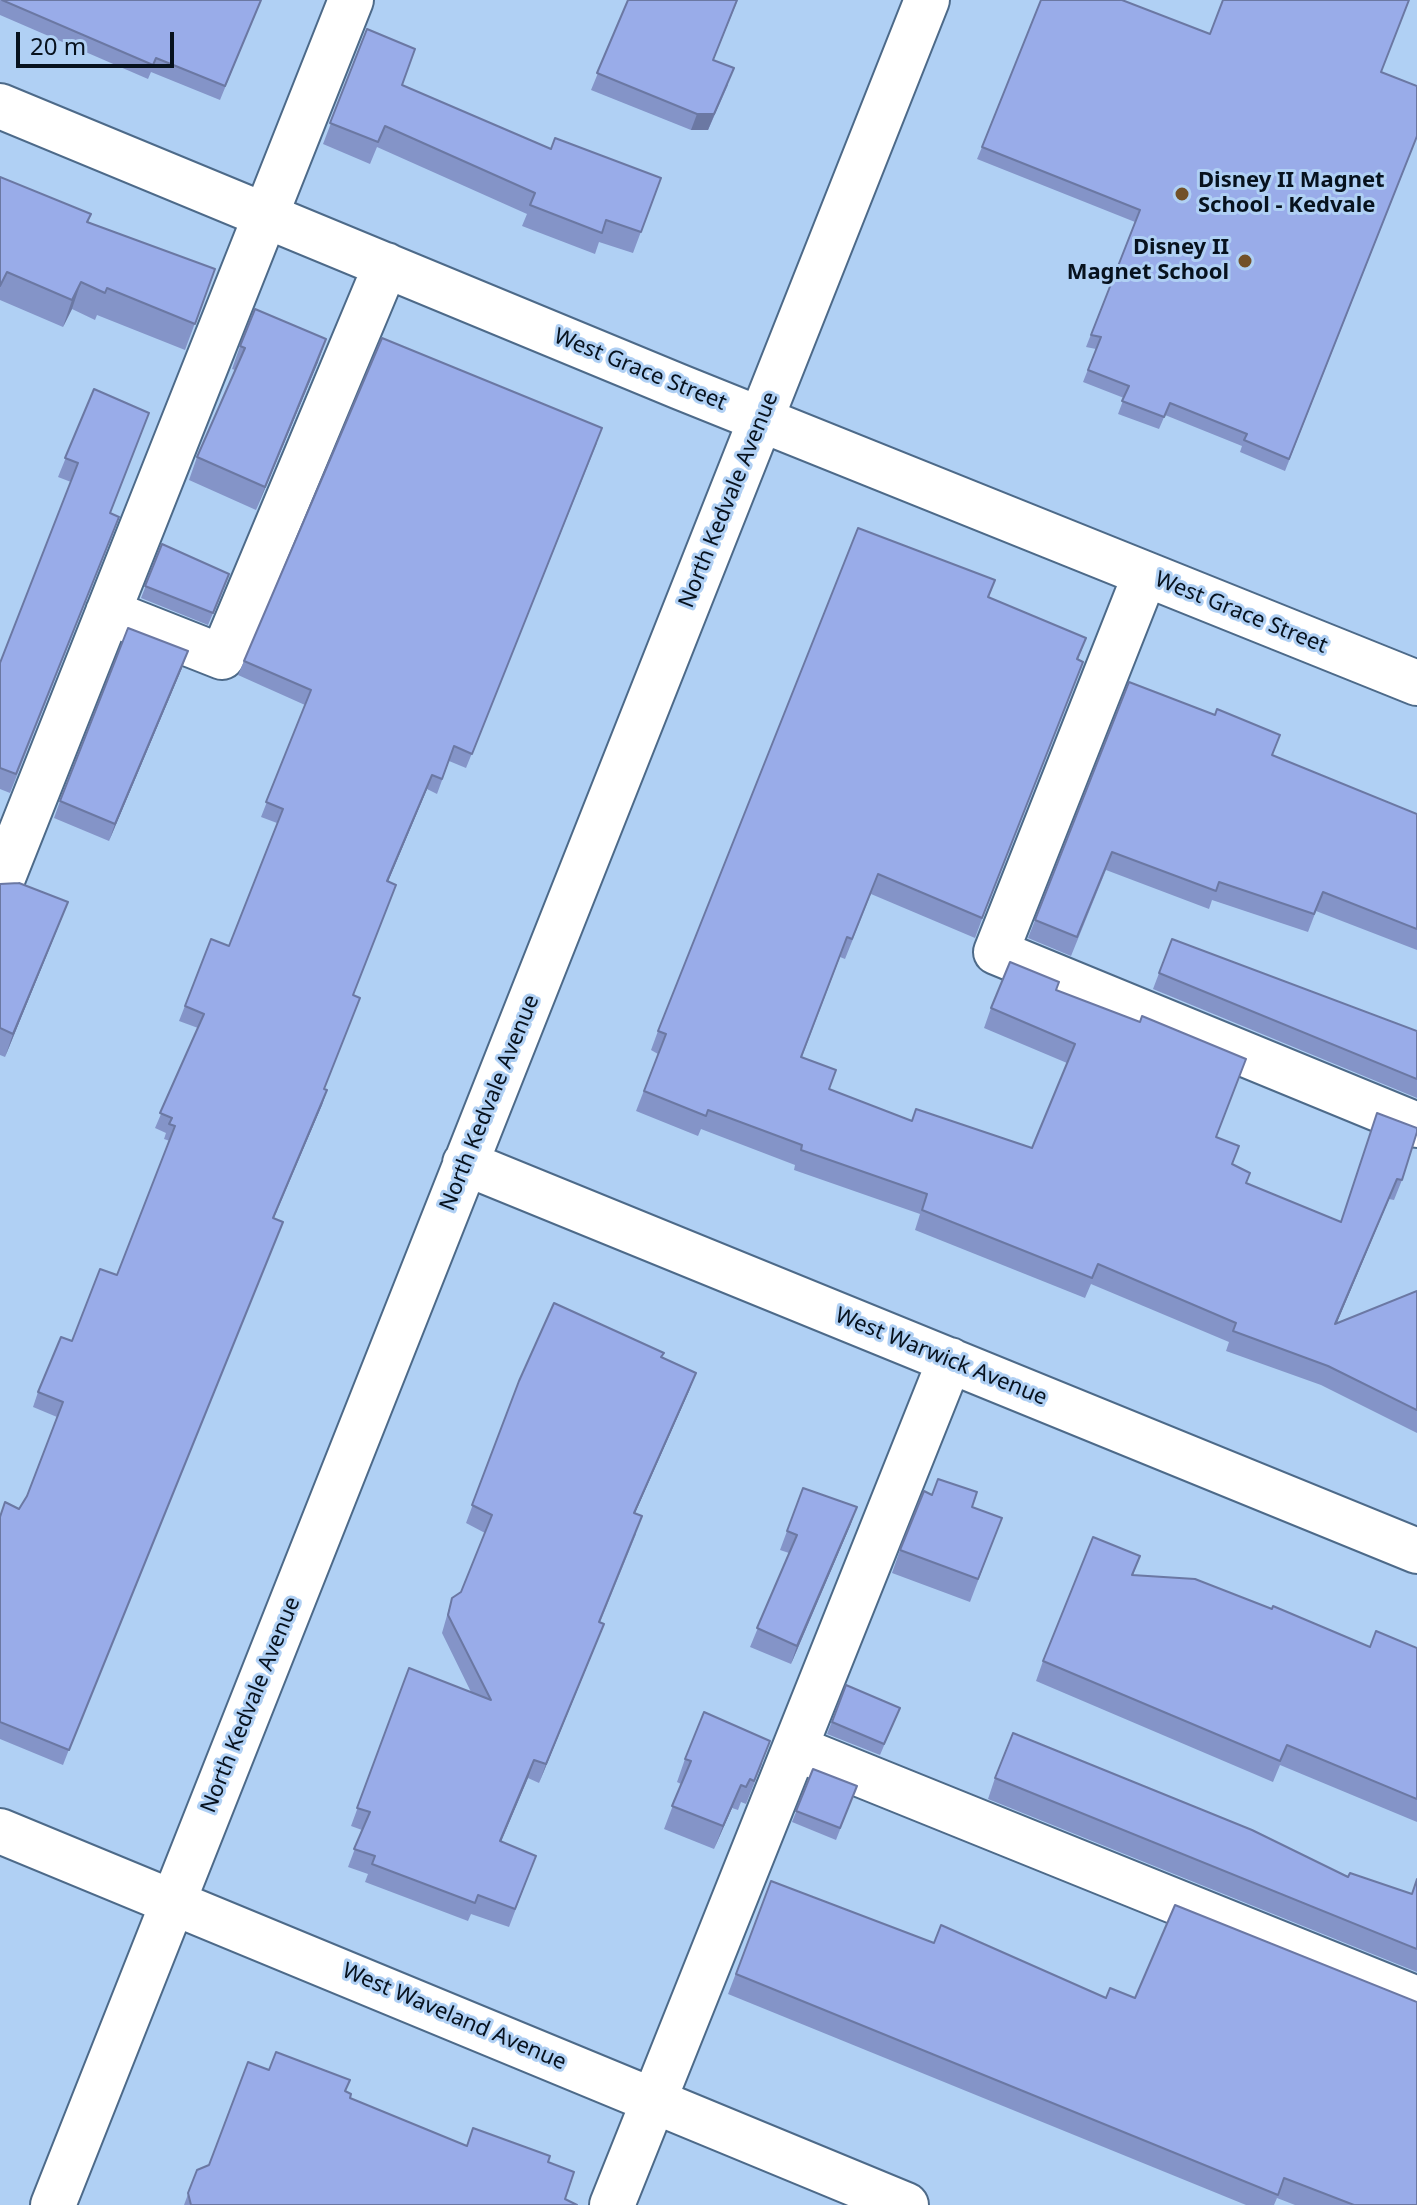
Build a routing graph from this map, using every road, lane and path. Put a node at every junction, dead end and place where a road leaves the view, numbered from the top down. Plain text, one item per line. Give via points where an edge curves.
1 (351, 0) edge
2 (927, 0) edge
3 (0, 106) edge
4 (265, 214) junction
5 (386, 265) junction
6 (761, 419) junction
7 (1145, 575) junction
8 (108, 612) junction
9 (1417, 683) edge
10 (0, 885) edge
11 (1417, 1125) edge
12 (465, 1163) junction
13 (950, 1360) junction
14 (1417, 1551) edge
15 (795, 1748) junction
16 (0, 1831) edge
17 (173, 1900) junction
18 (1417, 1999) edge
19 (654, 2100) junction
20 (53, 2205) edge
21 (612, 2205) edge
22 (906, 2205) edge

1 - 4 street
2 - 6 street, North Kedvale Avenue
3 - 4 street, West Grace Street
4 - 5 street, West Grace Street
4 - 8 street
5 - 6 street, West Grace Street
5 - 8 street via 222,657
6 - 7 street, West Grace Street
6 - 12 street, North Kedvale Avenue
7 - 9 street, West Grace Street
7 - 11 street via 996,952
8 - 10 street
12 - 13 street, West Warwick Avenue
12 - 17 street, North Kedvale Avenue
13 - 14 street, West Warwick Avenue
13 - 15 street
15 - 18 street
15 - 19 street
16 - 17 street, West Waveland Avenue
17 - 19 street, West Waveland Avenue
17 - 20 street, North Kedvale Avenue
19 - 21 street
19 - 22 street, West Waveland Avenue

